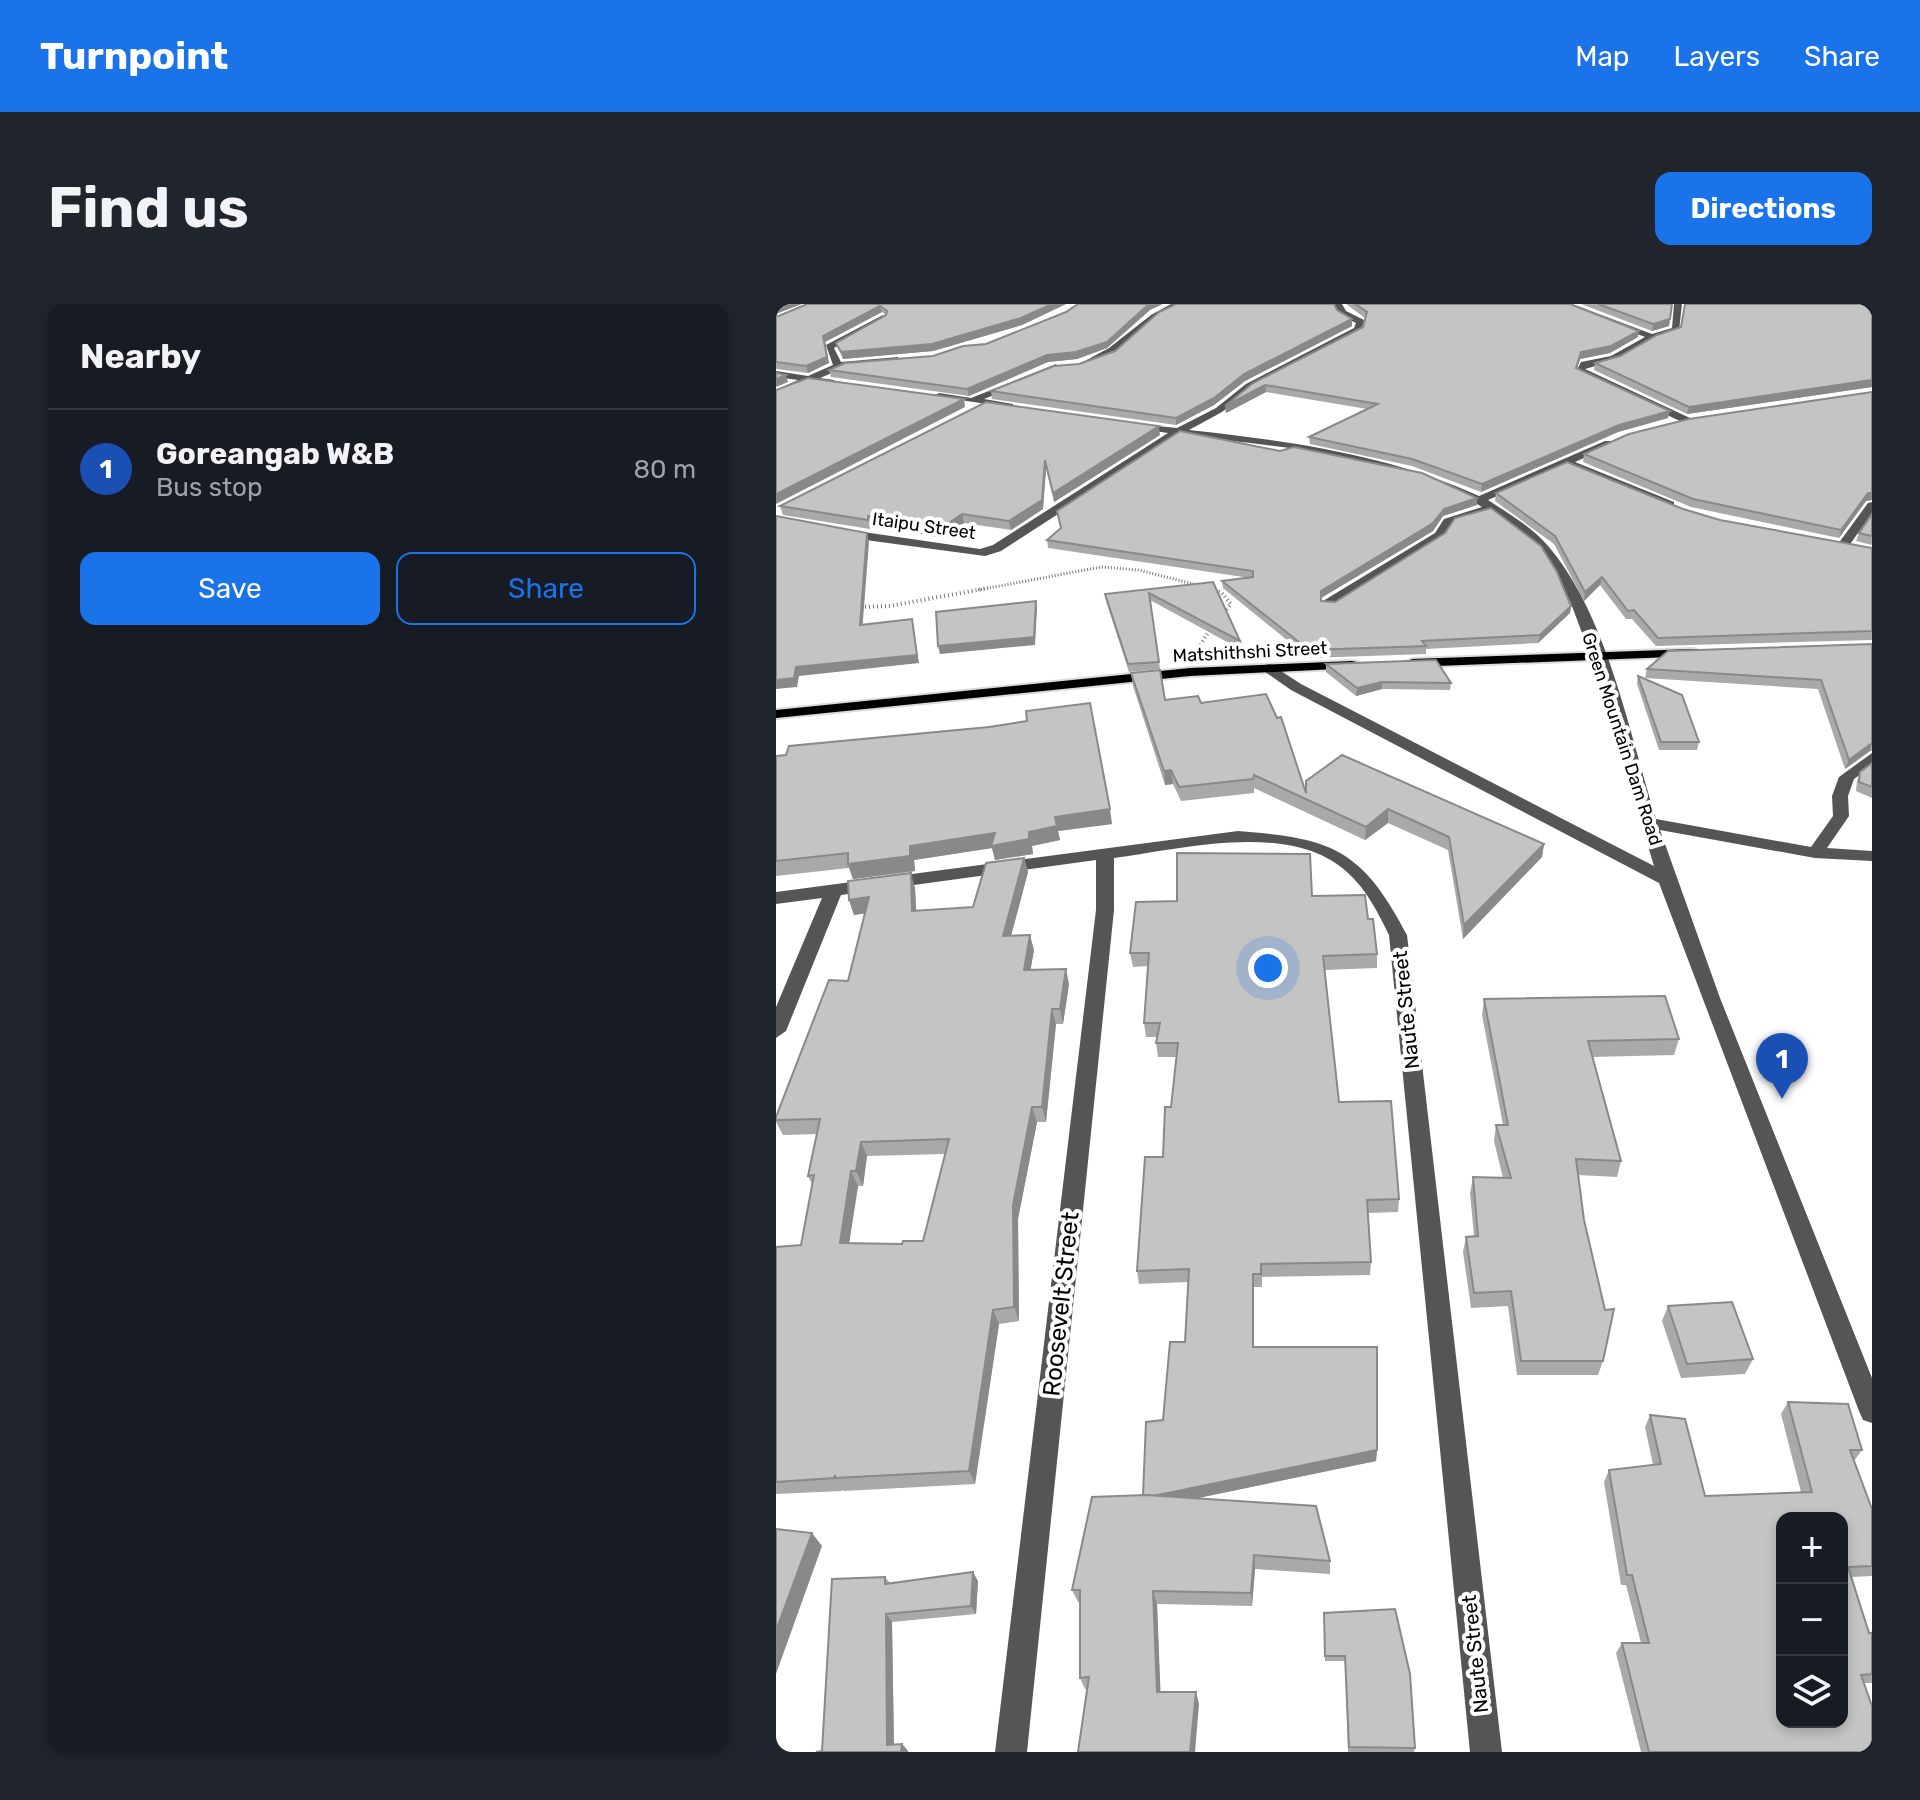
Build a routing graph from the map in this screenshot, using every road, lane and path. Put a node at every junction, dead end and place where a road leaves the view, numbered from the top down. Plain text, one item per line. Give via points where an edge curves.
1 (1178, 304) edge
2 (1338, 304) edge
3 (1565, 304) edge
4 (1678, 304) edge
5 (883, 317) edge
6 (1652, 337) junction
7 (903, 360) edge
8 (1079, 365) edge
9 (838, 366) junction
10 (1066, 366) edge
11 (776, 374) edge
12 (809, 379) junction
13 (838, 383) edge
14 (776, 393) edge
15 (927, 395) edge
16 (971, 401) junction
17 (987, 403) junction
18 (1019, 408) edge
19 (963, 415) edge
20 (1700, 418) edge
21 (1686, 420) junction
22 (1114, 422) edge
23 (1661, 427) edge
24 (1177, 432) junction
25 (1623, 437) edge
26 (1567, 462) junction
27 (1481, 499) junction
28 (1872, 505) edge
29 (1494, 507) junction
30 (1686, 512) edge
31 (826, 531) edge
32 (1857, 549) edge
33 (1328, 604) edge
34 (848, 607) edge
35 (1706, 653) edge
36 (1598, 657) junction
37 (1392, 663) edge
38 (1376, 664) edge
39 (1265, 667) junction
40 (1190, 672) junction
41 (776, 714) edge
42 (1872, 758) edge
43 (1650, 823) junction
44 (1815, 853) junction
45 (1105, 855) junction
46 (1872, 856) edge
47 (1668, 880) junction
48 (833, 892) junction
49 (776, 898) edge
50 (776, 1031) edge
51 (1872, 1411) edge
52 (1011, 1752) edge
53 (1486, 1752) edge

1 - 8 street via 1149,318 1112,353
2 - 24 street, Itaipu Street via 1343,313 1361,322 1358,329 1249,386 1219,410
3 - 6 street
4 - 6 street via 1676,329
5 - 9 street via 829,347
6 - 21 street via 1579,370
7 - 9 street
9 - 12 street
10 - 16 street
11 - 12 street
12 - 13 street
12 - 14 street
15 - 16 street
16 - 17 street
17 - 18 street
17 - 19 street
20 - 21 street
21 - 23 street
22 - 24 street, Green Mountain Dam Road
24 - 27 street, Green Mountain Dam Road via 1373,463 1445,482
24 - 31 street, Itaipu Street via 997,548 981,553
25 - 26 street
26 - 27 street
26 - 30 street
27 - 29 street, Green Mountain Dam Road
28 - 32 street via 1836,546
29 - 33 street via 1448,521 1439,535
29 - 36 street, Green Mountain Dam Road via 1547,549
34 - 40 path via 890,606 1101,567 1139,570 1222,593 1231,604 1199,644
35 - 36 main road
36 - 37 main road
36 - 43 street, Green Mountain Dam Road
38 - 39 main road, Matshithshi Street
39 - 40 main road, Matshithshi Street
39 - 47 street
40 - 41 main road, Matshithshi Street
42 - 44 street via 1847,777 1840,796 1841,816
43 - 44 street
43 - 47 street, Green Mountain Dam Road
44 - 46 street
45 - 48 street, Naute Street
45 - 52 street, Roosevelt Street via 1105,910
45 - 53 street, Naute Street via 1238,836 1298,839 1353,863 1379,893 1398,935
47 - 51 street, Green Mountain Dam Road
48 - 49 street, Naute Street
48 - 50 street

